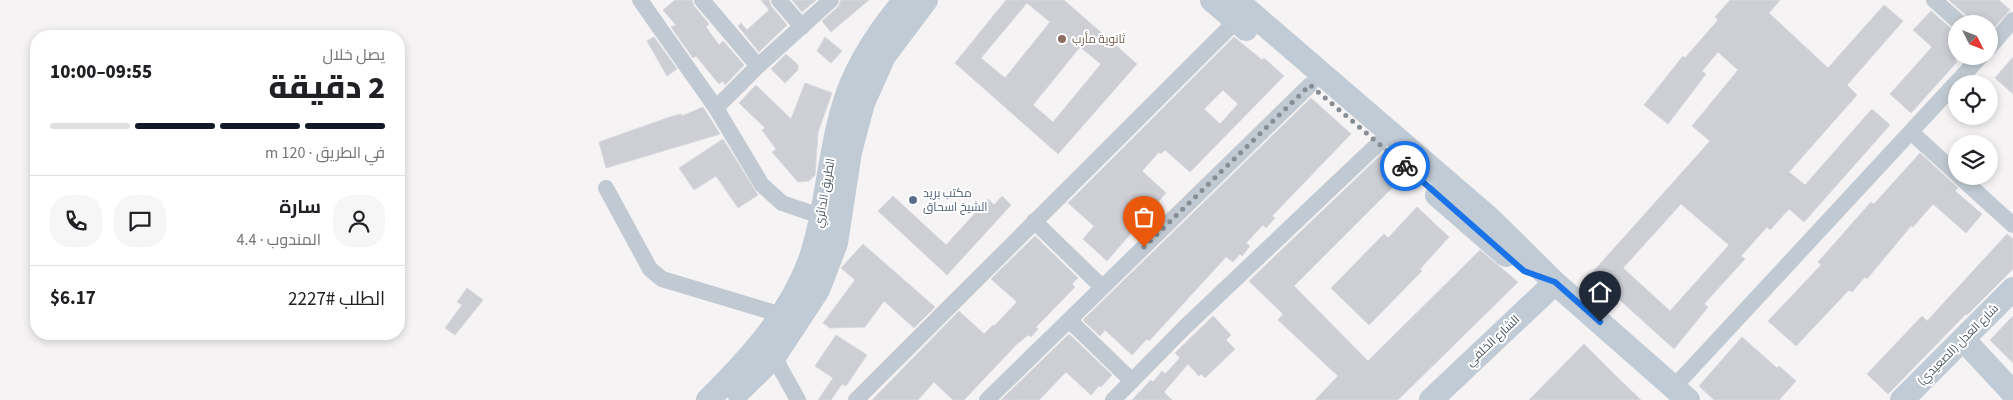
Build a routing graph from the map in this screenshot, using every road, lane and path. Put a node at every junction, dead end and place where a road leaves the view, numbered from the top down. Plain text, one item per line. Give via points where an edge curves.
1 (640, 0) edge
2 (702, 0) edge
3 (779, 0) edge
4 (831, 0) edge
5 (906, 0) edge
6 (926, 0) edge
7 (1212, 0) edge
8 (1934, 0) edge
9 (1240, 10) edge
10 (1951, 15) edge
11 (2013, 20) edge
12 (802, 27) junction
13 (1998, 38) edge
14 (1973, 65) edge
15 (758, 66) junction
16 (1310, 85) junction
17 (716, 108) junction
18 (1912, 133) junction
19 (1383, 138) junction
20 (1948, 166) edge
21 (1969, 185) edge
22 (606, 188) dead end
23 (823, 217) junction
24 (1034, 221) junction
25 (2013, 225) edge
26 (1555, 282) junction
27 (1102, 287) junction
28 (2013, 289) edge
29 (782, 315) junction
30 (1069, 320) junction
31 (1963, 339) junction
32 (774, 357) junction
33 (1132, 381) junction
34 (2013, 393) edge
35 (1681, 394) edge
36 (708, 400) edge
37 (730, 400) edge
38 (798, 400) edge
39 (856, 400) edge
40 (987, 400) edge
41 (1113, 400) edge
42 (1431, 400) edge
43 (1902, 400) edge

1 - 17 street
2 - 15 street
3 - 12 street
4 - 12 street
5 - 23 street, الطريق الدائري via 866,55 843,106
6 - 32 street, الطريق الدائري via 884,56 863,103 850,152 836,243 818,290
7 - 9 street
8 - 10 street
9 - 16 street
9 - 19 street
9 - 24 street
11 - 13 street
12 - 15 street
14 - 18 street
15 - 17 street
16 - 19 street
16 - 27 street
17 - 23 street via 762,185 782,203
18 - 20 street
18 - 35 street
19 - 26 street
19 - 33 street
21 - 25 street
22 - 29 street via 650,269 662,279
23 - 29 street, الطريق الدائري via 809,262
24 - 27 street
24 - 39 street
26 - 35 street
26 - 42 street, الشارع الخلفي
27 - 30 street
28 - 31 street, شارع العدل (الصعيدي)
29 - 36 street, الطريق الدائري via 745,363
30 - 33 street
30 - 40 street
31 - 34 street
31 - 43 street, شارع العدل (الصعيدي)
32 - 37 street, الطريق الدائري
32 - 38 street
33 - 41 street

